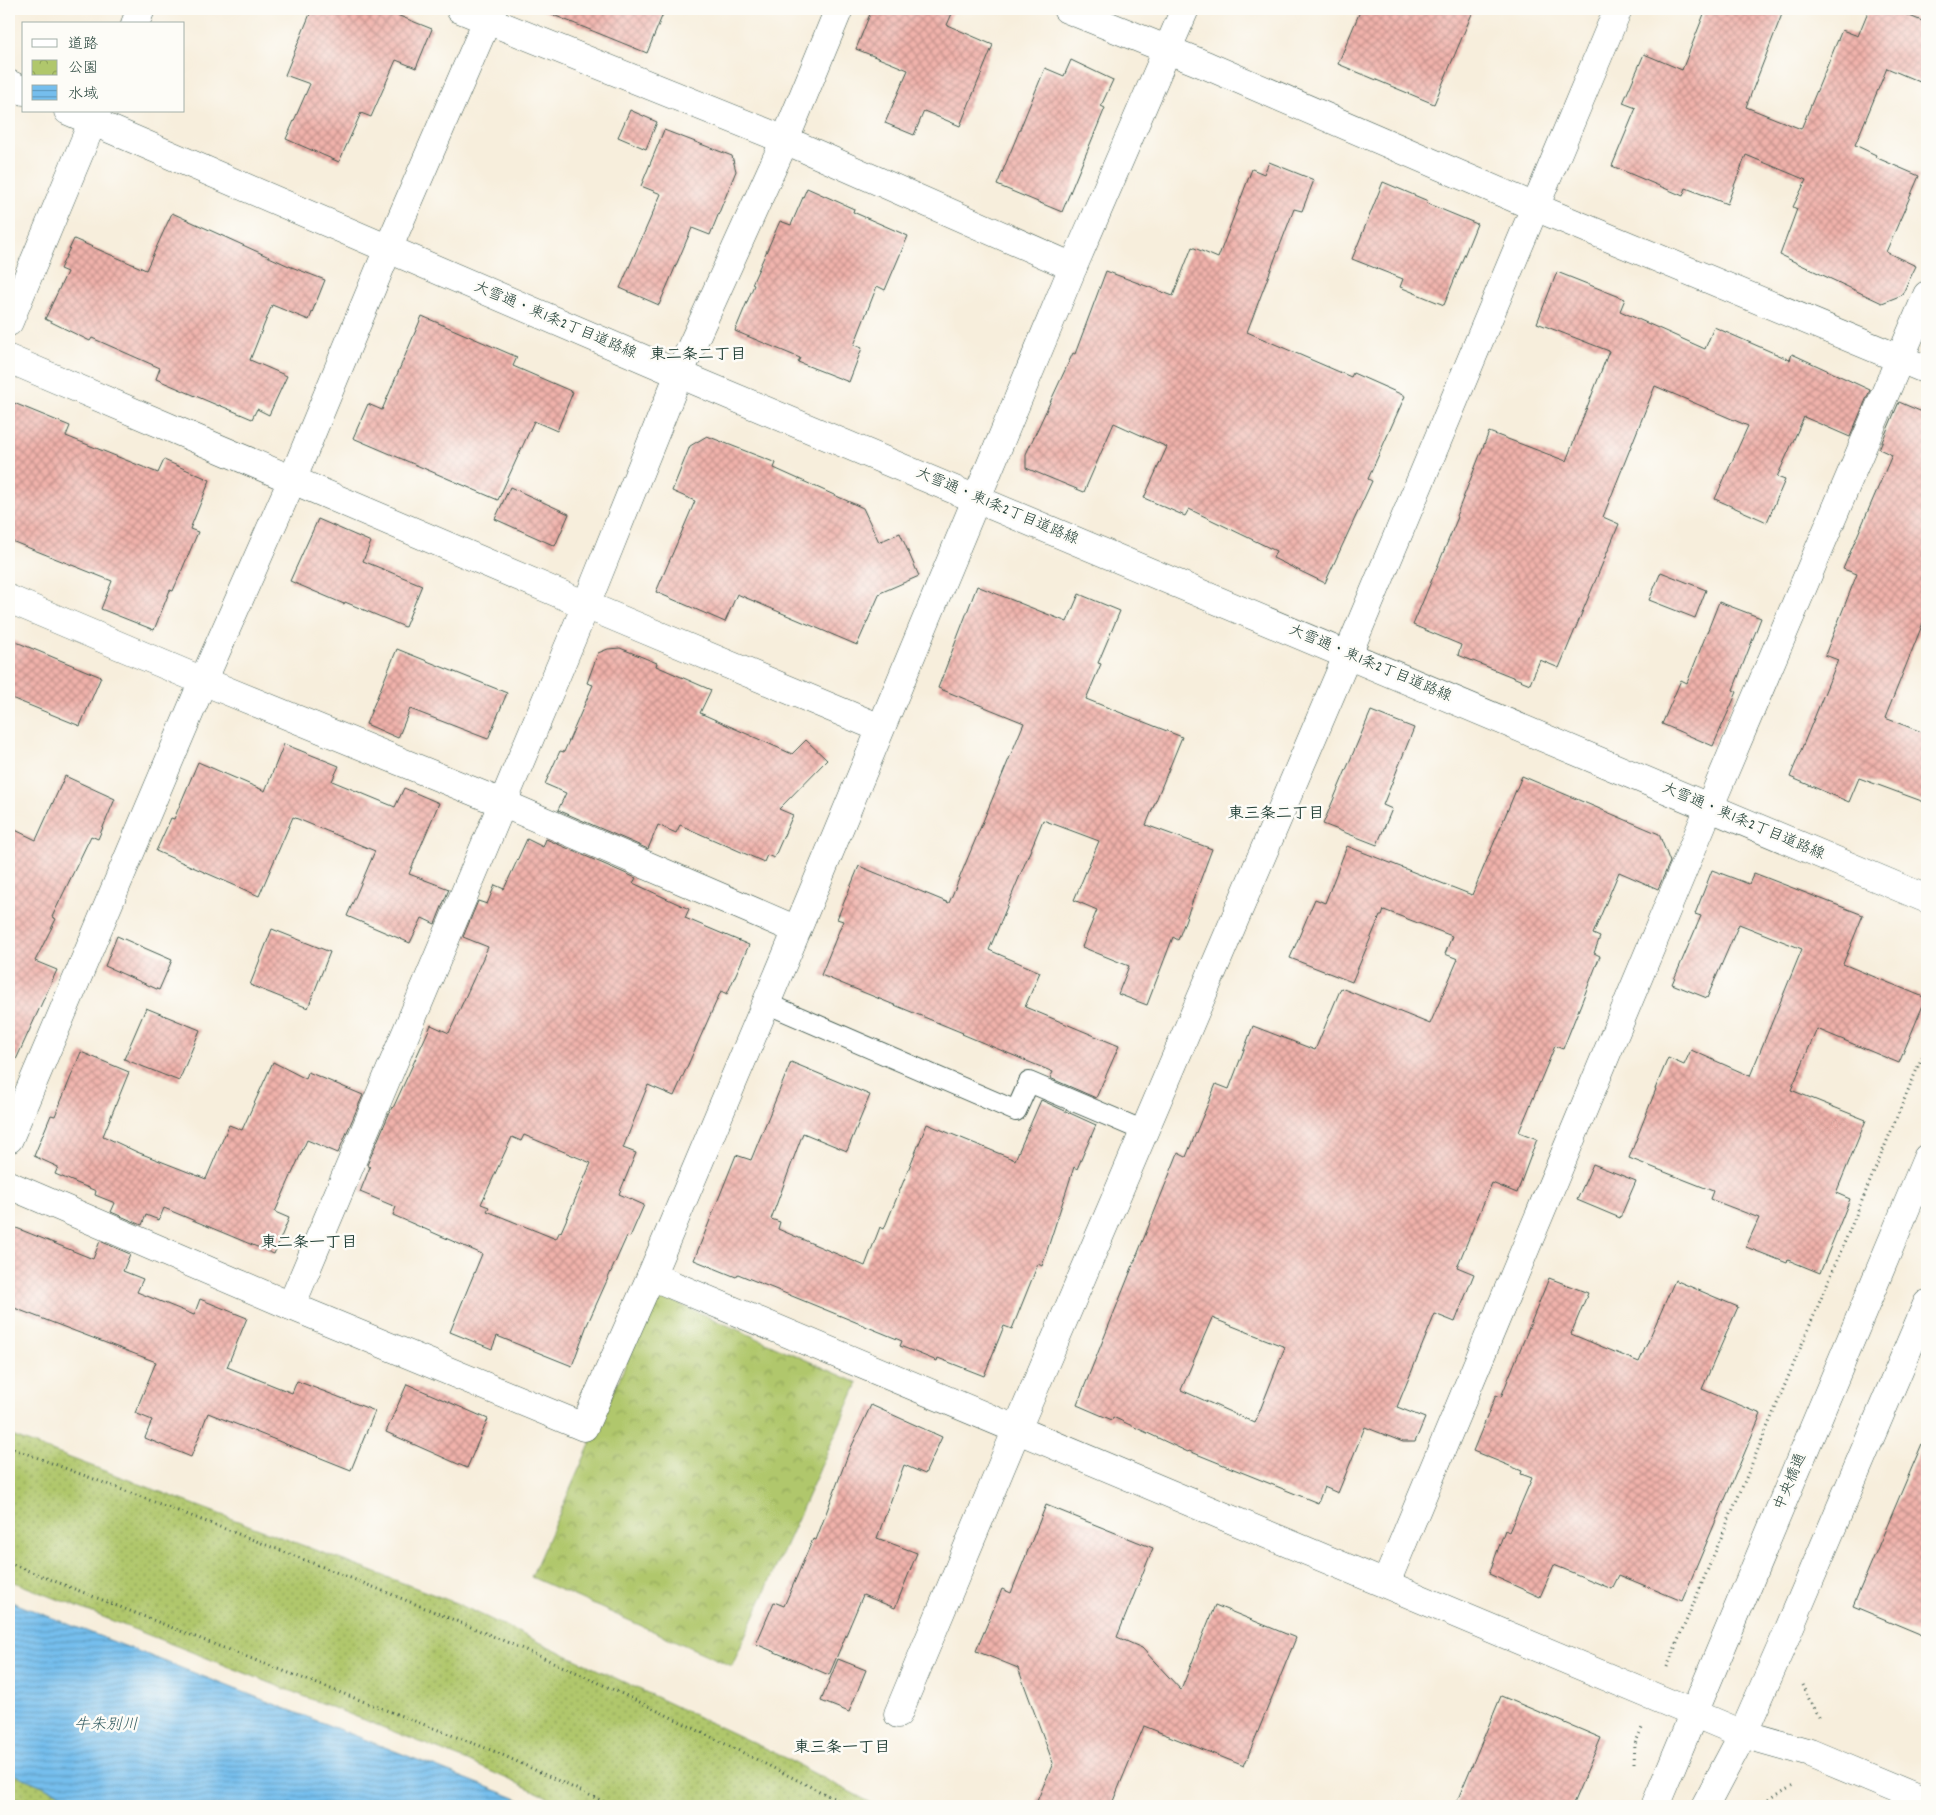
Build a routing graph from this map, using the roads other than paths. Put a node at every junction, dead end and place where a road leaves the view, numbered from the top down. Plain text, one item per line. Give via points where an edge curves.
1 (141, 9) edge
2 (460, 9) edge
3 (839, 9) edge
4 (1067, 9) edge
5 (1185, 9) edge
6 (1618, 9) edge
7 (490, 14) edge
8 (135, 22) edge
9 (1167, 50) junction
10 (9, 84) edge
11 (22, 90) edge
12 (72, 112) edge
13 (95, 117) edge
14 (785, 140) junction
15 (1535, 207) junction
16 (388, 249) junction
17 (1073, 267) junction
18 (1927, 295) edge
19 (9, 322) edge
20 (9, 359) edge
21 (1901, 359) junction
22 (1927, 370) edge
23 (678, 374) junction
24 (293, 478) junction
25 (977, 499) junction
26 (9, 599) edge
27 (586, 605) junction
28 (1348, 654) junction
29 (203, 681) junction
30 (880, 728) junction
31 (502, 803) junction
32 (1709, 808) junction
33 (1927, 899) edge
34 (797, 930) junction
35 (766, 1003) junction
36 (1144, 1131) junction
37 (9, 1138) edge
38 (1927, 1158) edge
39 (9, 1185) edge
40 (651, 1276) junction
41 (1927, 1304) edge
42 (291, 1306) junction
43 (1016, 1429) junction
44 (1386, 1583) junction
45 (1693, 1712) junction
46 (898, 1714) dead end
47 (1742, 1734) junction
48 (1927, 1802) edge
49 (1655, 1806) edge
50 (1705, 1806) edge

1 - 8 street
2 - 7 street
3 - 14 street
4 - 9 street
5 - 9 street
6 - 15 street
7 - 14 street
7 - 16 street
9 - 15 street
9 - 17 street
10 - 11 street
12 - 13 street, 大雪通・東1条2丁目道路線
13 - 16 street, 大雪通・東1条2丁目道路線
13 - 19 street
14 - 17 street
14 - 23 street
15 - 21 street
15 - 28 street
16 - 23 street, 大雪通・東1条2丁目道路線
16 - 24 street
17 - 25 street
18 - 21 street
20 - 24 street
21 - 22 street
21 - 32 street
23 - 25 street, 大雪通・東1条2丁目道路線
23 - 27 street
24 - 27 street
24 - 29 street
25 - 28 street, 大雪通・東1条2丁目道路線
25 - 30 street
26 - 29 street
27 - 30 street
27 - 31 street
28 - 32 street, 大雪通・東1条2丁目道路線
28 - 36 street
29 - 31 street
29 - 37 street
30 - 34 street
31 - 34 street
31 - 42 street
32 - 33 street, 大雪通・東1条2丁目道路線
32 - 44 street
34 - 35 street
35 - 36 lane via 1016,1111 1029,1082
35 - 40 street
36 - 43 street
38 - 45 street, 中央橋通
39 - 42 street
40 - 42 street via 584,1428
40 - 43 street
41 - 47 street
43 - 44 street
43 - 46 street
44 - 45 street
45 - 47 street
45 - 49 street, 中央橋通
47 - 48 street via 1810,1753
47 - 50 street

